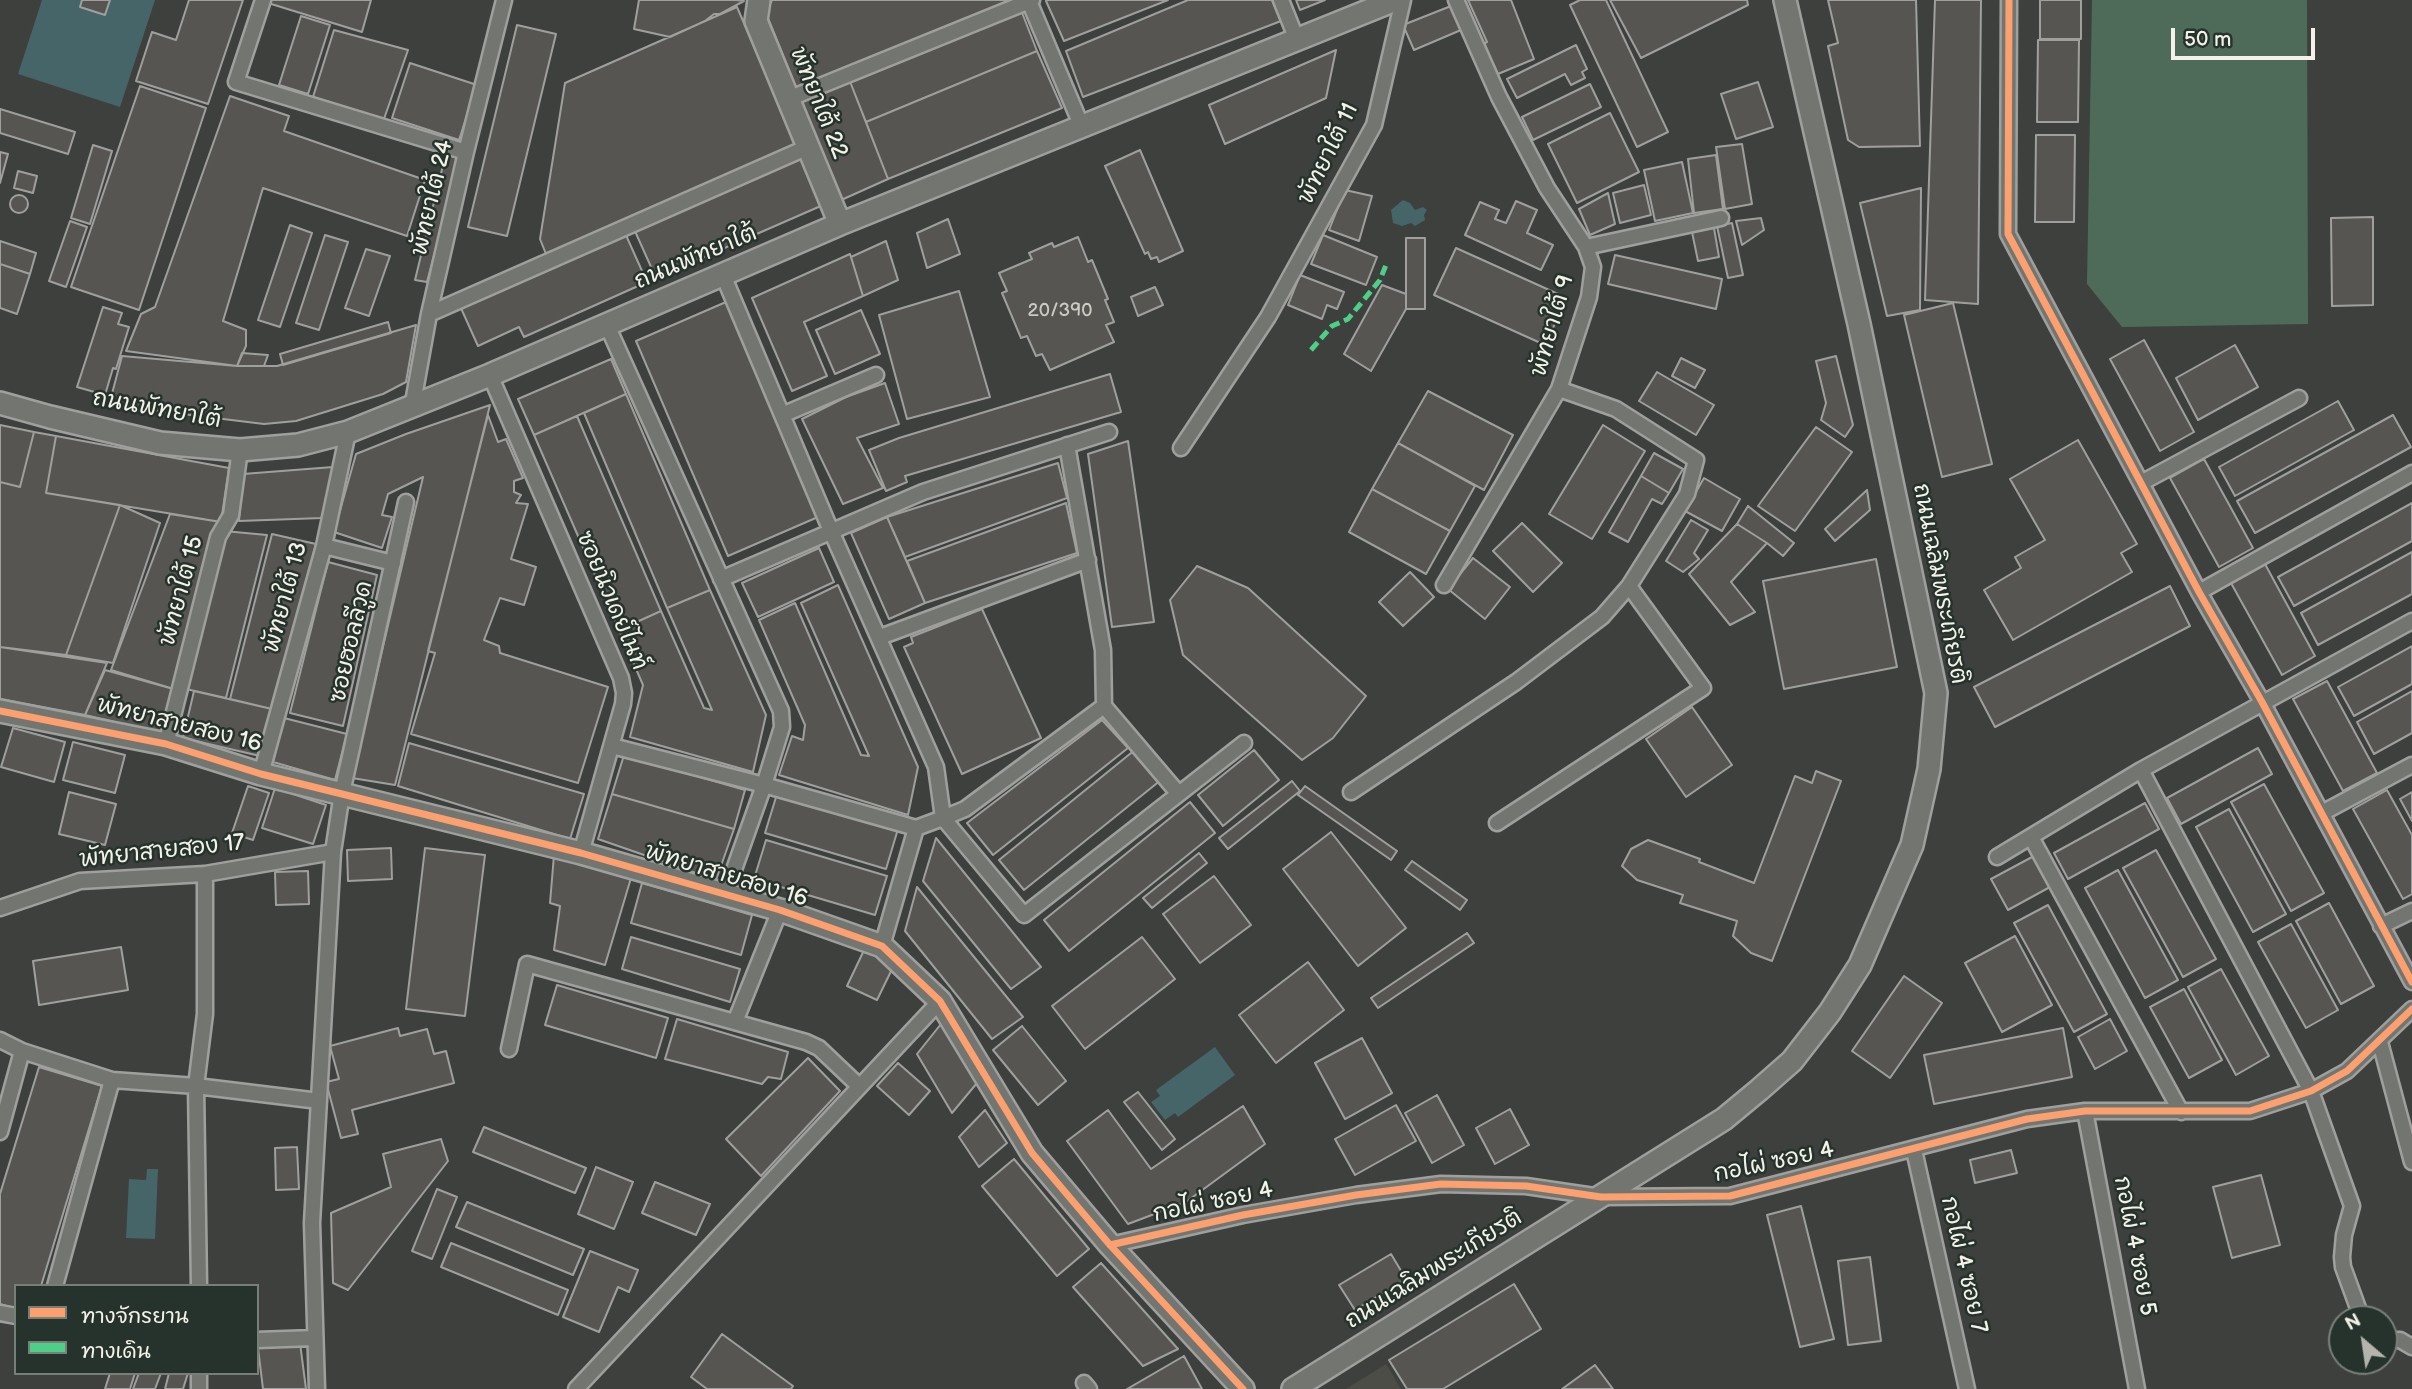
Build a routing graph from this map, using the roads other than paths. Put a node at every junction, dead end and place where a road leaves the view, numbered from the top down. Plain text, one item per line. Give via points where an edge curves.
1 (263, 0) edge
2 (504, 0) edge
3 (760, 0) edge
4 (1281, 0) edge
5 (1395, 0) edge
6 (1403, 0) edge
7 (1456, 0) edge
8 (1785, 0) edge
9 (2009, 0) edge
10 (1030, 1) edge
11 (1297, 40) junction
12 (788, 99) junction
13 (1082, 127) junction
14 (808, 147) junction
15 (466, 152) junction
16 (1721, 218) dead end
17 (840, 224) junction
18 (1586, 247) junction
19 (723, 275) junction
20 (429, 314) junction
21 (607, 325) junction
22 (490, 375) junction
23 (876, 375) dead end
24 (1559, 388) junction
25 (2299, 398) dead end
26 (0, 403) edge
27 (412, 408) junction
28 (782, 415) junction
29 (348, 432) junction
30 (1110, 432) dead end
31 (1067, 445) junction
32 (1181, 448) dead end
33 (240, 450) junction
34 (2412, 473) edge
35 (2141, 483) junction
36 (406, 502) dead end
37 (831, 531) junction
38 (324, 546) junction
39 (1088, 560) junction
40 (393, 564) junction
41 (720, 579) junction
42 (1444, 585) dead end
43 (1629, 586) junction
44 (2199, 592) junction
45 (2412, 621) edge
46 (880, 637) junction
47 (2262, 702) junction
48 (1104, 706) junction
49 (0, 711) edge
50 (1244, 743) dead end
51 (166, 744) junction
52 (612, 746) junction
53 (2412, 765) edge
54 (2141, 770) junction
55 (261, 774) junction
56 (764, 785) junction
57 (1351, 792) dead end
58 (342, 793) junction
59 (1178, 793) junction
60 (2322, 813) junction
61 (943, 818) junction
62 (1497, 823) dead end
63 (916, 828) junction
64 (2031, 837) junction
65 (332, 852) junction
66 (581, 853) junction
67 (1997, 858) dead end
68 (205, 874) junction
69 (725, 895) junction
70 (0, 908) edge
71 (780, 910) junction
72 (2412, 911) edge
73 (2381, 926) junction
74 (882, 946) junction
75 (2412, 982) edge
76 (940, 1001) junction
77 (2412, 1009) edge
78 (735, 1022) junction
79 (0, 1040) edge
80 (2380, 1042) junction
81 (509, 1049) dead end
82 (22, 1051) junction
83 (112, 1080) junction
84 (196, 1086) junction
85 (859, 1086) junction
86 (2311, 1091) junction
87 (319, 1101) junction
88 (2085, 1111) junction
89 (2181, 1112) junction
90 (0, 1132) edge
91 (1914, 1150) junction
92 (2412, 1162) edge
93 (1601, 1197) junction
94 (1110, 1245) junction
95 (56, 1284) edge
96 (199, 1284) edge
97 (2357, 1305) edge
98 (314, 1338) junction
99 (259, 1340) edge
100 (317, 1389) edge
101 (576, 1389) edge
102 (1243, 1389) edge
103 (1293, 1389) edge
104 (1967, 1389) edge
105 (2137, 1389) edge

1 - 15 street via 236,82
2 - 15 street, พัทยาใต้ 24
3 - 12 main road, พัทยาใต้ 22 via 756,21
4 - 11 street
5 - 11 main road, ถนนพัทยาใต้
6 - 32 street, พัทยาใต้ 11 via 1374,125 1268,317
7 - 18 street, พัทยาใต้ 9 via 1499,97
8 - 93 main road, ถนนเฉลิมพระเกียรติ via 1929,651 1936,693 1929,769 1908,855 1860,965 1830,1012 1792,1061 1724,1119
9 - 35 street via 2008,234
10 - 12 street
10 - 13 street
11 - 13 main road, ถนนพัทยาใต้
12 - 14 main road, พัทยาใต้ 22
13 - 17 main road, ถนนพัทยาใต้
14 - 17 main road, พัทยาใต้ 22
14 - 20 street
15 - 20 street, พัทยาใต้ 24
16 - 18 street
17 - 19 main road, ถนนพัทยาใต้
18 - 24 street, พัทยาใต้ 9 via 1593,267 1589,297
19 - 21 main road, ถนนพัทยาใต้
19 - 28 street
20 - 27 street, พัทยาใต้ 24
21 - 22 main road, ถนนพัทยาใต้
21 - 41 street
22 - 27 main road, ถนนพัทยาใต้
22 - 52 street, ซอยนิวเดย์ไนท์ via 621,678 623,704
23 - 28 street
24 - 42 street, พัทยาใต้ 9
24 - 43 street via 1616,409 1696,460 1687,494
25 - 35 street
26 - 33 main road, ถนนพัทยาใต้ via 160,443
27 - 29 main road, ถนนพัทยาใต้
28 - 37 street
29 - 33 main road, ถนนพัทยาใต้ via 298,445
29 - 38 street, พัทยาใต้ 13
30 - 31 street
31 - 37 street via 923,492
31 - 39 street
33 - 51 street, พัทยาใต้ 15 via 231,515 218,537
34 - 44 street
35 - 44 street
36 - 40 street, ซอยฮอลลีวูด
37 - 41 street
37 - 46 street
38 - 40 street
38 - 55 street, พัทยาใต้ 13
39 - 46 street
39 - 48 street via 1103,650
40 - 58 street, ซอยฮอลลีวูด
41 - 56 street via 780,711 782,727
43 - 57 street via 1602,617 1516,682
43 - 62 street via 1703,688
44 - 47 street
45 - 47 street
46 - 61 street via 936,766
47 - 54 street
47 - 60 street
48 - 59 street
48 - 61 street via 965,809
49 - 51 main road, พัทยาสายสอง 16
50 - 59 street
51 - 55 main road, พัทยาสายสอง 16
52 - 56 street
52 - 66 street, ซอยนิวเดย์ไนท์
53 - 60 street
54 - 64 street
54 - 86 street
55 - 58 main road, พัทยาสายสอง 16
56 - 63 street
56 - 69 street
58 - 65 street, ซอยฮอลลีวูด
58 - 66 main road, พัทยาสายสอง 16
59 - 61 street via 1024,915
60 - 73 street
61 - 63 street
63 - 74 street
64 - 67 street
64 - 89 street
65 - 68 street, พัทยาสายสอง 17
65 - 87 street, ซอยฮอลลีวูด
66 - 69 main road, พัทยาสายสอง 16
68 - 70 street, พัทยาสายสอง 17 via 80,881
68 - 84 street via 205,1014
69 - 71 main road, พัทยาสายสอง 16
71 - 74 main road, พัทยาสายสอง 16
71 - 78 street
72 - 73 street
73 - 75 street
74 - 76 main road, พัทยาสายสอง 16
76 - 85 street
76 - 94 main road, พัทยาสายสอง 16 via 1032,1153
77 - 80 street, กอไผ่ ซอย 4
78 - 81 street via 527,964
78 - 85 street via 819,1048
79 - 82 street
80 - 86 street, กอไผ่ ซอย 4 via 2347,1071
80 - 92 street
82 - 83 street
82 - 90 street
83 - 84 street
83 - 95 street
84 - 87 street
84 - 96 street
85 - 101 street
86 - 89 street, กอไผ่ ซอย 4 via 2250,1111
86 - 97 street via 2352,1206 2342,1257
87 - 98 street, ซอยฮอลลีวูด via 312,1223
88 - 89 street, กอไผ่ ซอย 4
88 - 91 street, กอไผ่ ซอย 4 via 2027,1119
88 - 105 street, กอไผ่ 4 ซอย 5
91 - 93 street, กอไผ่ ซอย 4 via 1730,1196
91 - 104 street, กอไผ่ 4 ซอย 7
93 - 94 street, กอไผ่ ซอย 4 via 1526,1186 1441,1184 1243,1215
93 - 103 main road, ถนนเฉลิมพระเกียรติ
94 - 102 main road, พัทยาสายสอง 16
98 - 99 street
98 - 100 street, ซอยฮอลลีวูด

